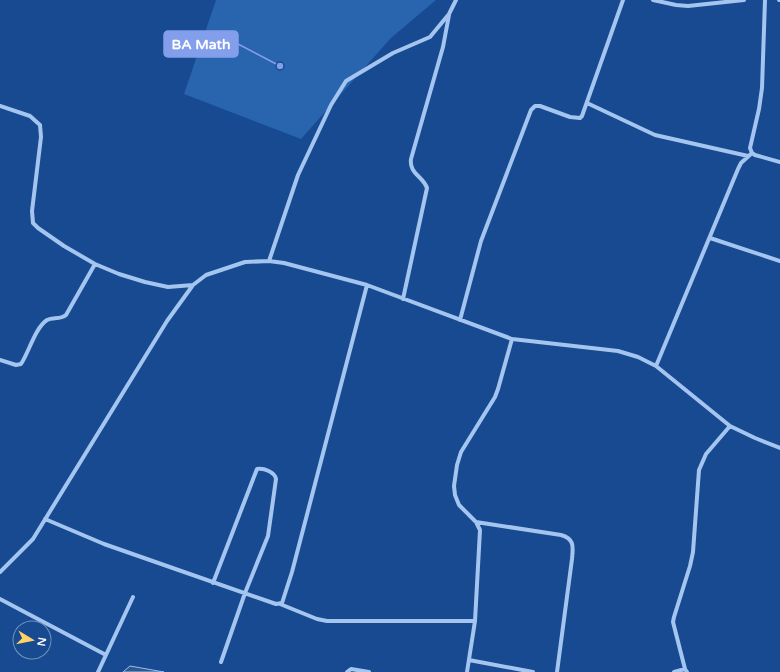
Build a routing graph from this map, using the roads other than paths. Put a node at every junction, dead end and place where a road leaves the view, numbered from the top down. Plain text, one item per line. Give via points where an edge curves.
1 (456, 0) edge
2 (623, 0) edge
3 (653, 0) edge
4 (744, 0) edge
5 (765, 0) edge
6 (449, 14) junction
7 (587, 103) junction
8 (0, 106) edge
9 (750, 155) junction
10 (780, 162) edge
11 (710, 238) junction
12 (269, 261) junction
13 (780, 261) edge
14 (95, 264) junction
15 (193, 285) junction
16 (367, 286) junction
17 (403, 299) junction
18 (460, 320) junction
19 (512, 339) junction
20 (0, 360) edge
21 (656, 366) junction
22 (730, 426) junction
23 (780, 448) edge
24 (45, 519) junction
25 (476, 522) junction
26 (0, 572) edge
27 (213, 582) junction
28 (246, 593) junction
29 (133, 597) dead end
30 (0, 598) edge
31 (280, 604) junction
32 (475, 621) junction
33 (106, 655) junction
34 (469, 660) junction
35 (222, 662) dead end
36 (686, 670) edge
37 (98, 672) edge
38 (347, 672) edge
39 (369, 672) edge
40 (468, 672) edge
41 (533, 672) edge
42 (557, 672) edge
43 (674, 672) edge

1 - 6 street
2 - 7 street
3 - 4 street via 688,6
5 - 9 street via 762,88
6 - 12 street via 430,38 393,52 346,81 330,105 298,175
6 - 17 street via 443,47 411,159 412,169 427,188
7 - 9 street via 655,135
7 - 18 street via 580,118 540,106 535,106 531,110 481,241
8 - 14 street via 30,116 40,125 33,223 47,235
9 - 10 street
9 - 11 street via 738,169
11 - 13 street
11 - 21 street
12 - 15 street via 245,262 206,275
12 - 16 street
14 - 15 street via 145,282 168,286
14 - 20 street via 66,315 49,319 41,326 21,364
15 - 24 street via 167,321
16 - 17 street
16 - 31 street via 292,572
17 - 18 street
18 - 19 street
19 - 21 street via 618,351
19 - 25 street via 496,393 461,452 457,465 455,495 459,505
21 - 22 street
22 - 23 street
22 - 36 street via 706,454 699,470 690,566 673,622
24 - 26 street via 33,540
24 - 27 street via 104,544
25 - 32 street via 480,530
25 - 42 street via 567,536 573,545
27 - 28 street
27 - 28 street via 256,472 261,469 275,474 276,479 268,536
28 - 31 street
28 - 35 street
29 - 33 street
30 - 33 street
31 - 32 street via 326,621
32 - 34 street
33 - 37 street
34 - 40 street
34 - 41 street
36 - 43 street
38 - 39 street via 351,669

